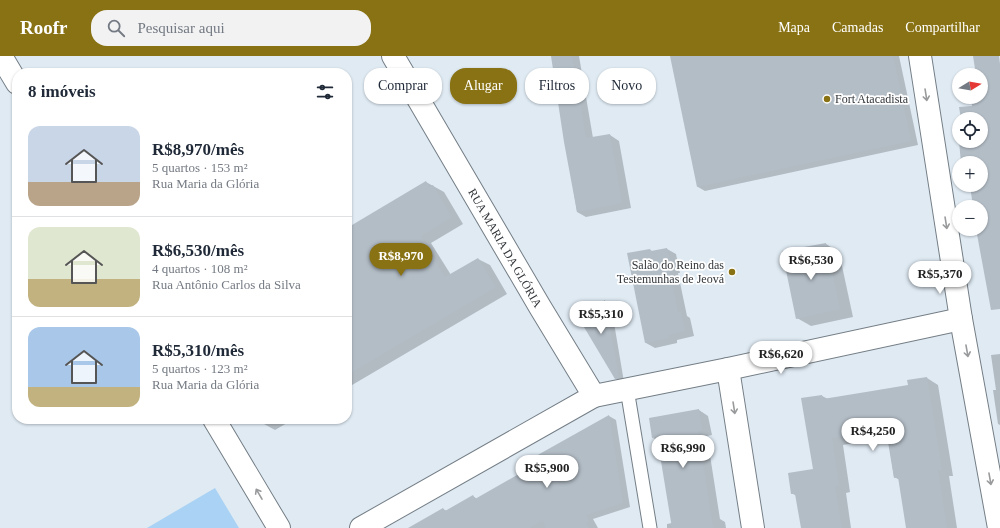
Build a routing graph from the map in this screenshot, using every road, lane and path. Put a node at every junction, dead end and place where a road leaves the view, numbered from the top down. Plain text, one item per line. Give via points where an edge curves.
1 (1, 56) edge
2 (393, 56) edge
3 (920, 56) edge
4 (12, 75) edge
5 (961, 319) junction
6 (728, 369) junction
7 (627, 389) junction
8 (594, 396) junction
9 (217, 424) edge
10 (279, 528) edge
11 (361, 528) edge
12 (650, 528) edge
13 (753, 528) edge
14 (999, 528) edge

1 - 4 street
2 - 8 street, RUA MARIA DA GLÓRIA
3 -> 5 street
5 - 6 street
5 -> 14 street
6 - 7 street
6 -> 13 street
7 - 8 street
7 - 12 lane
8 - 11 street
10 -> 9 street

